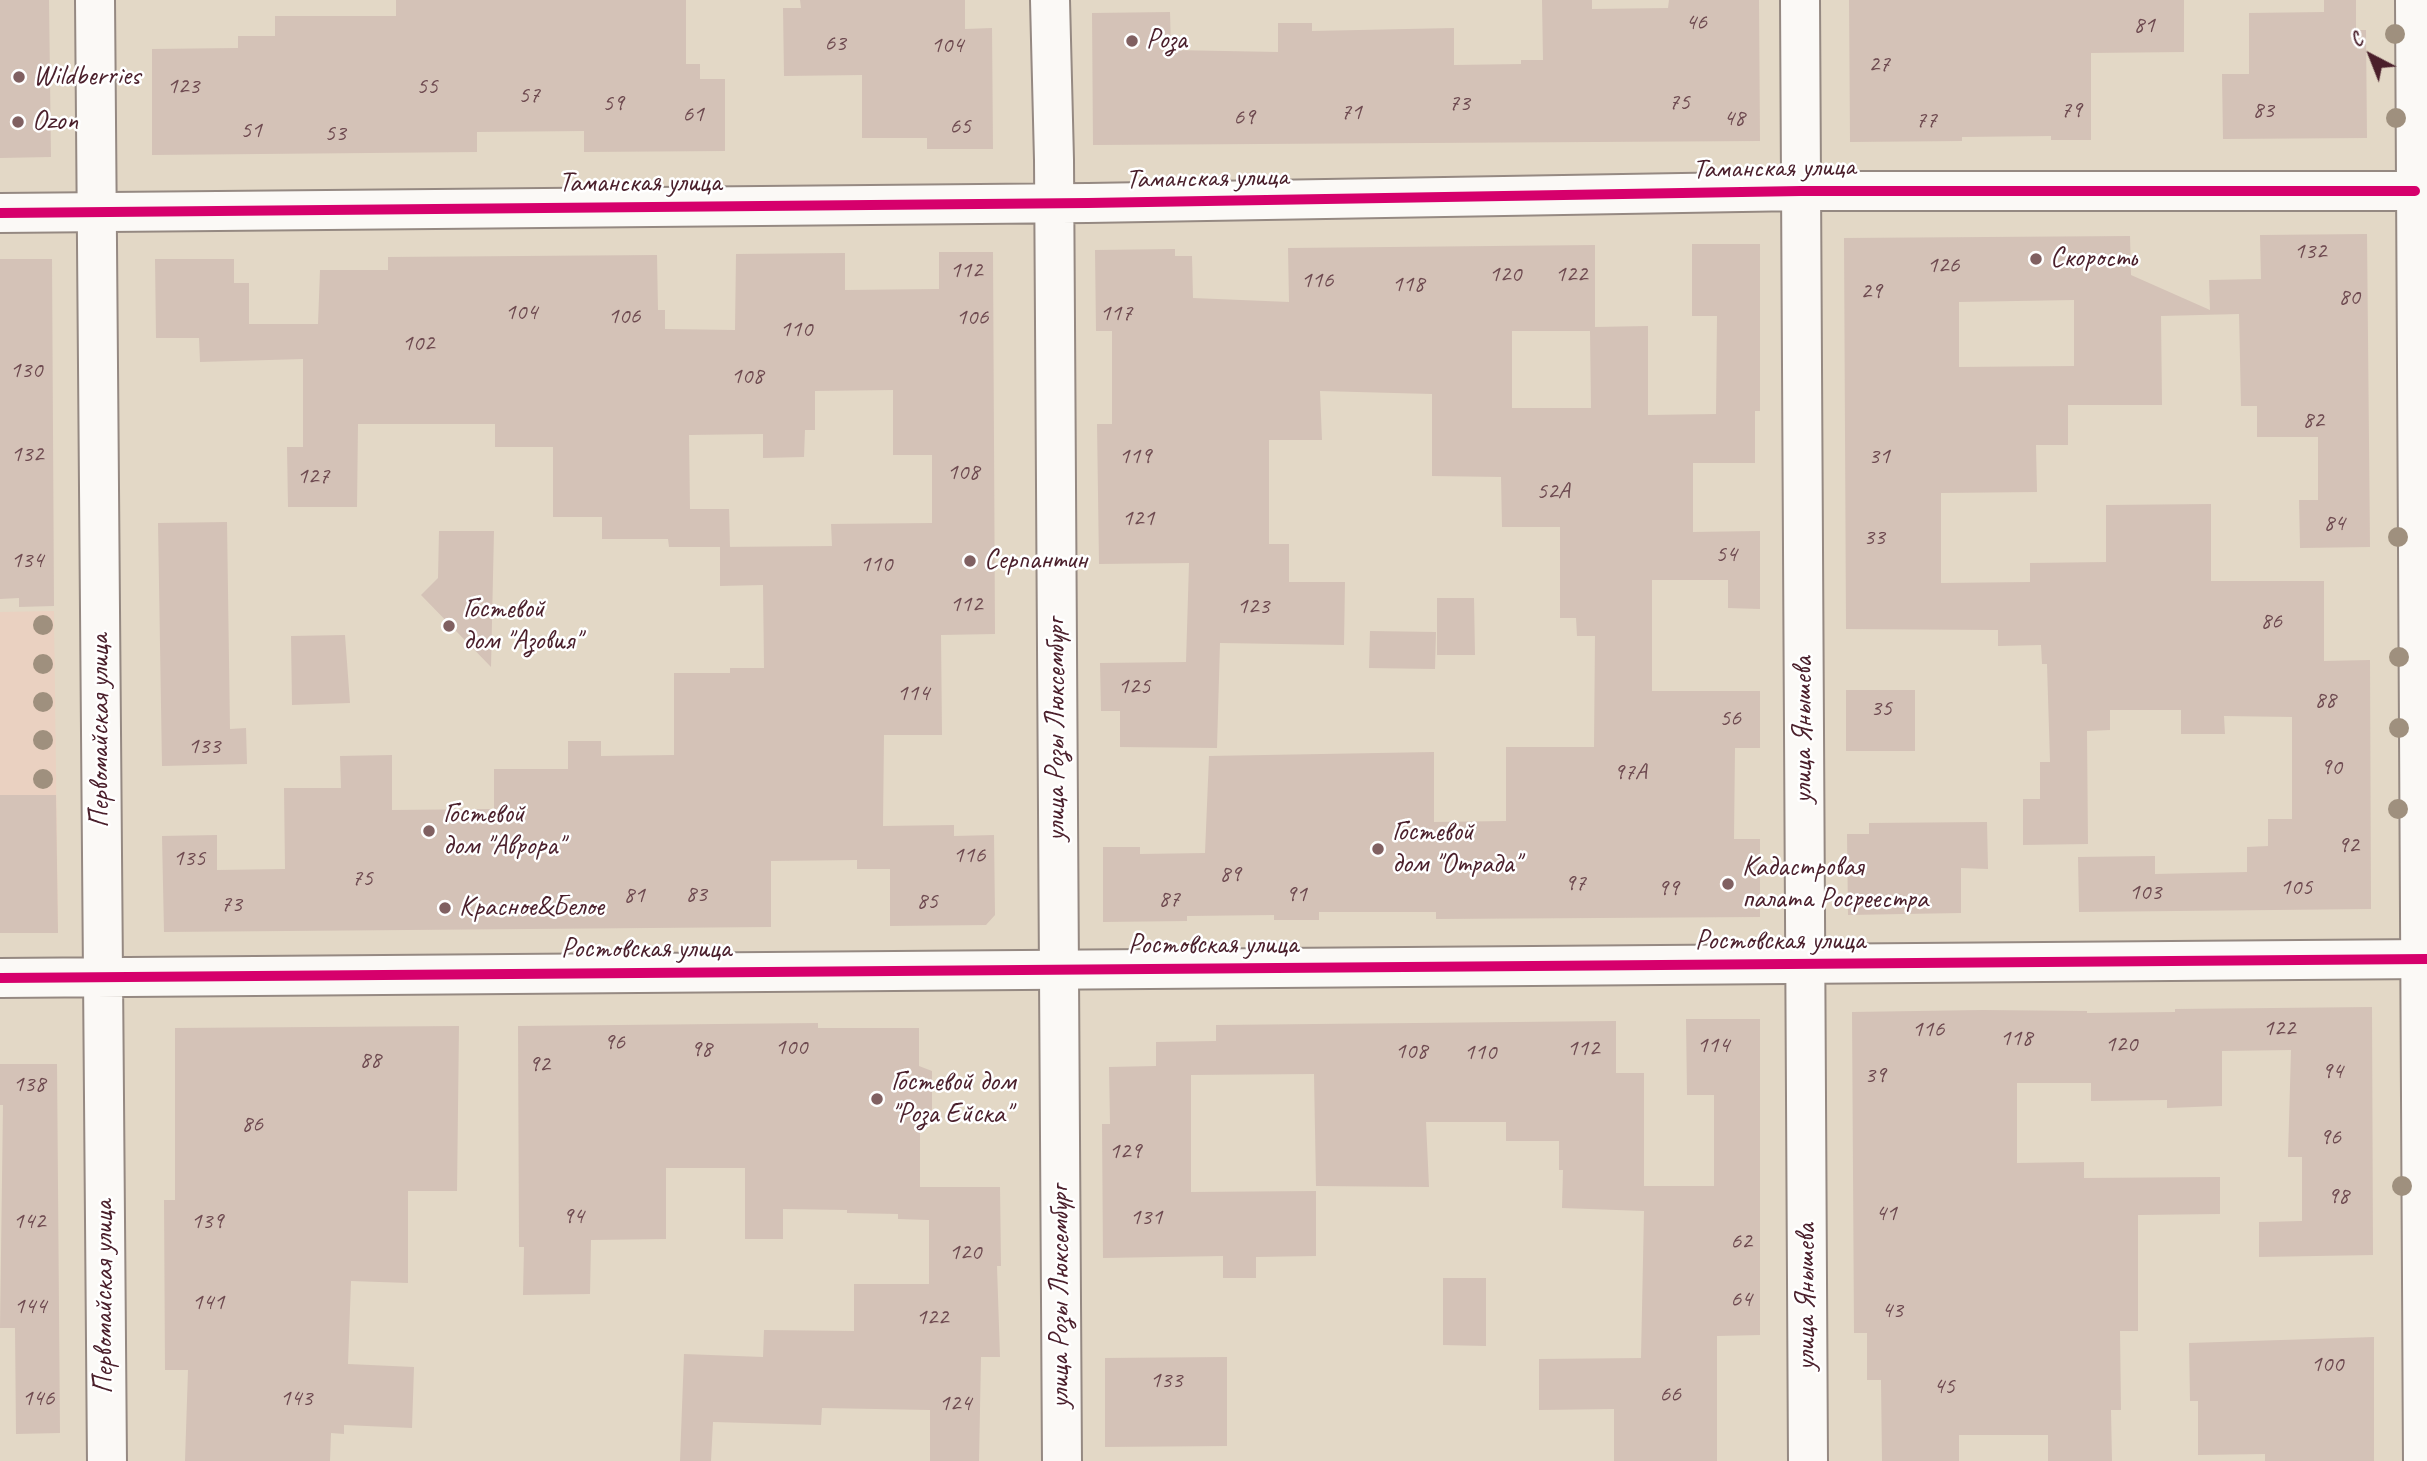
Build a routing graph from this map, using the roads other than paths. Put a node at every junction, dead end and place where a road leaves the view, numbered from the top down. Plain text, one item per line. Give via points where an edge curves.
1 (95, 0) edge
2 (1050, 0) edge
3 (1800, 0) edge
4 (2415, 0) edge
5 (1801, 191) junction
6 (2415, 191) junction
7 (1054, 204) junction
8 (97, 211) junction
9 (0, 212) edge
10 (2423, 959) edge
11 (1805, 965) junction
12 (1059, 970) junction
13 (103, 977) junction
14 (0, 978) edge
15 (107, 1461) edge
16 (1062, 1461) edge
17 (1808, 1461) edge
18 (2423, 1461) edge

1 - 8 street, Первомайская улица
2 - 7 street, улица Розы Люксембург
3 - 5 street, улица Янышева
4 - 6 street
5 - 6 street, Таманская улица
5 - 7 street, Таманская улица
5 - 11 street, улица Янышева
6 - 10 street
7 - 8 street, Таманская улица
7 - 12 street, улица Розы Люксембург
8 - 9 street, Таманская улица
8 - 13 street, Первомайская улица
10 - 11 street, Ростовская улица
10 - 18 street
11 - 12 street, Ростовская улица
11 - 17 street, улица Янышева
12 - 13 street, Ростовская улица
12 - 16 street, улица Розы Люксембург
13 - 14 street, Ростовская улица
13 - 15 street, Первомайская улица

